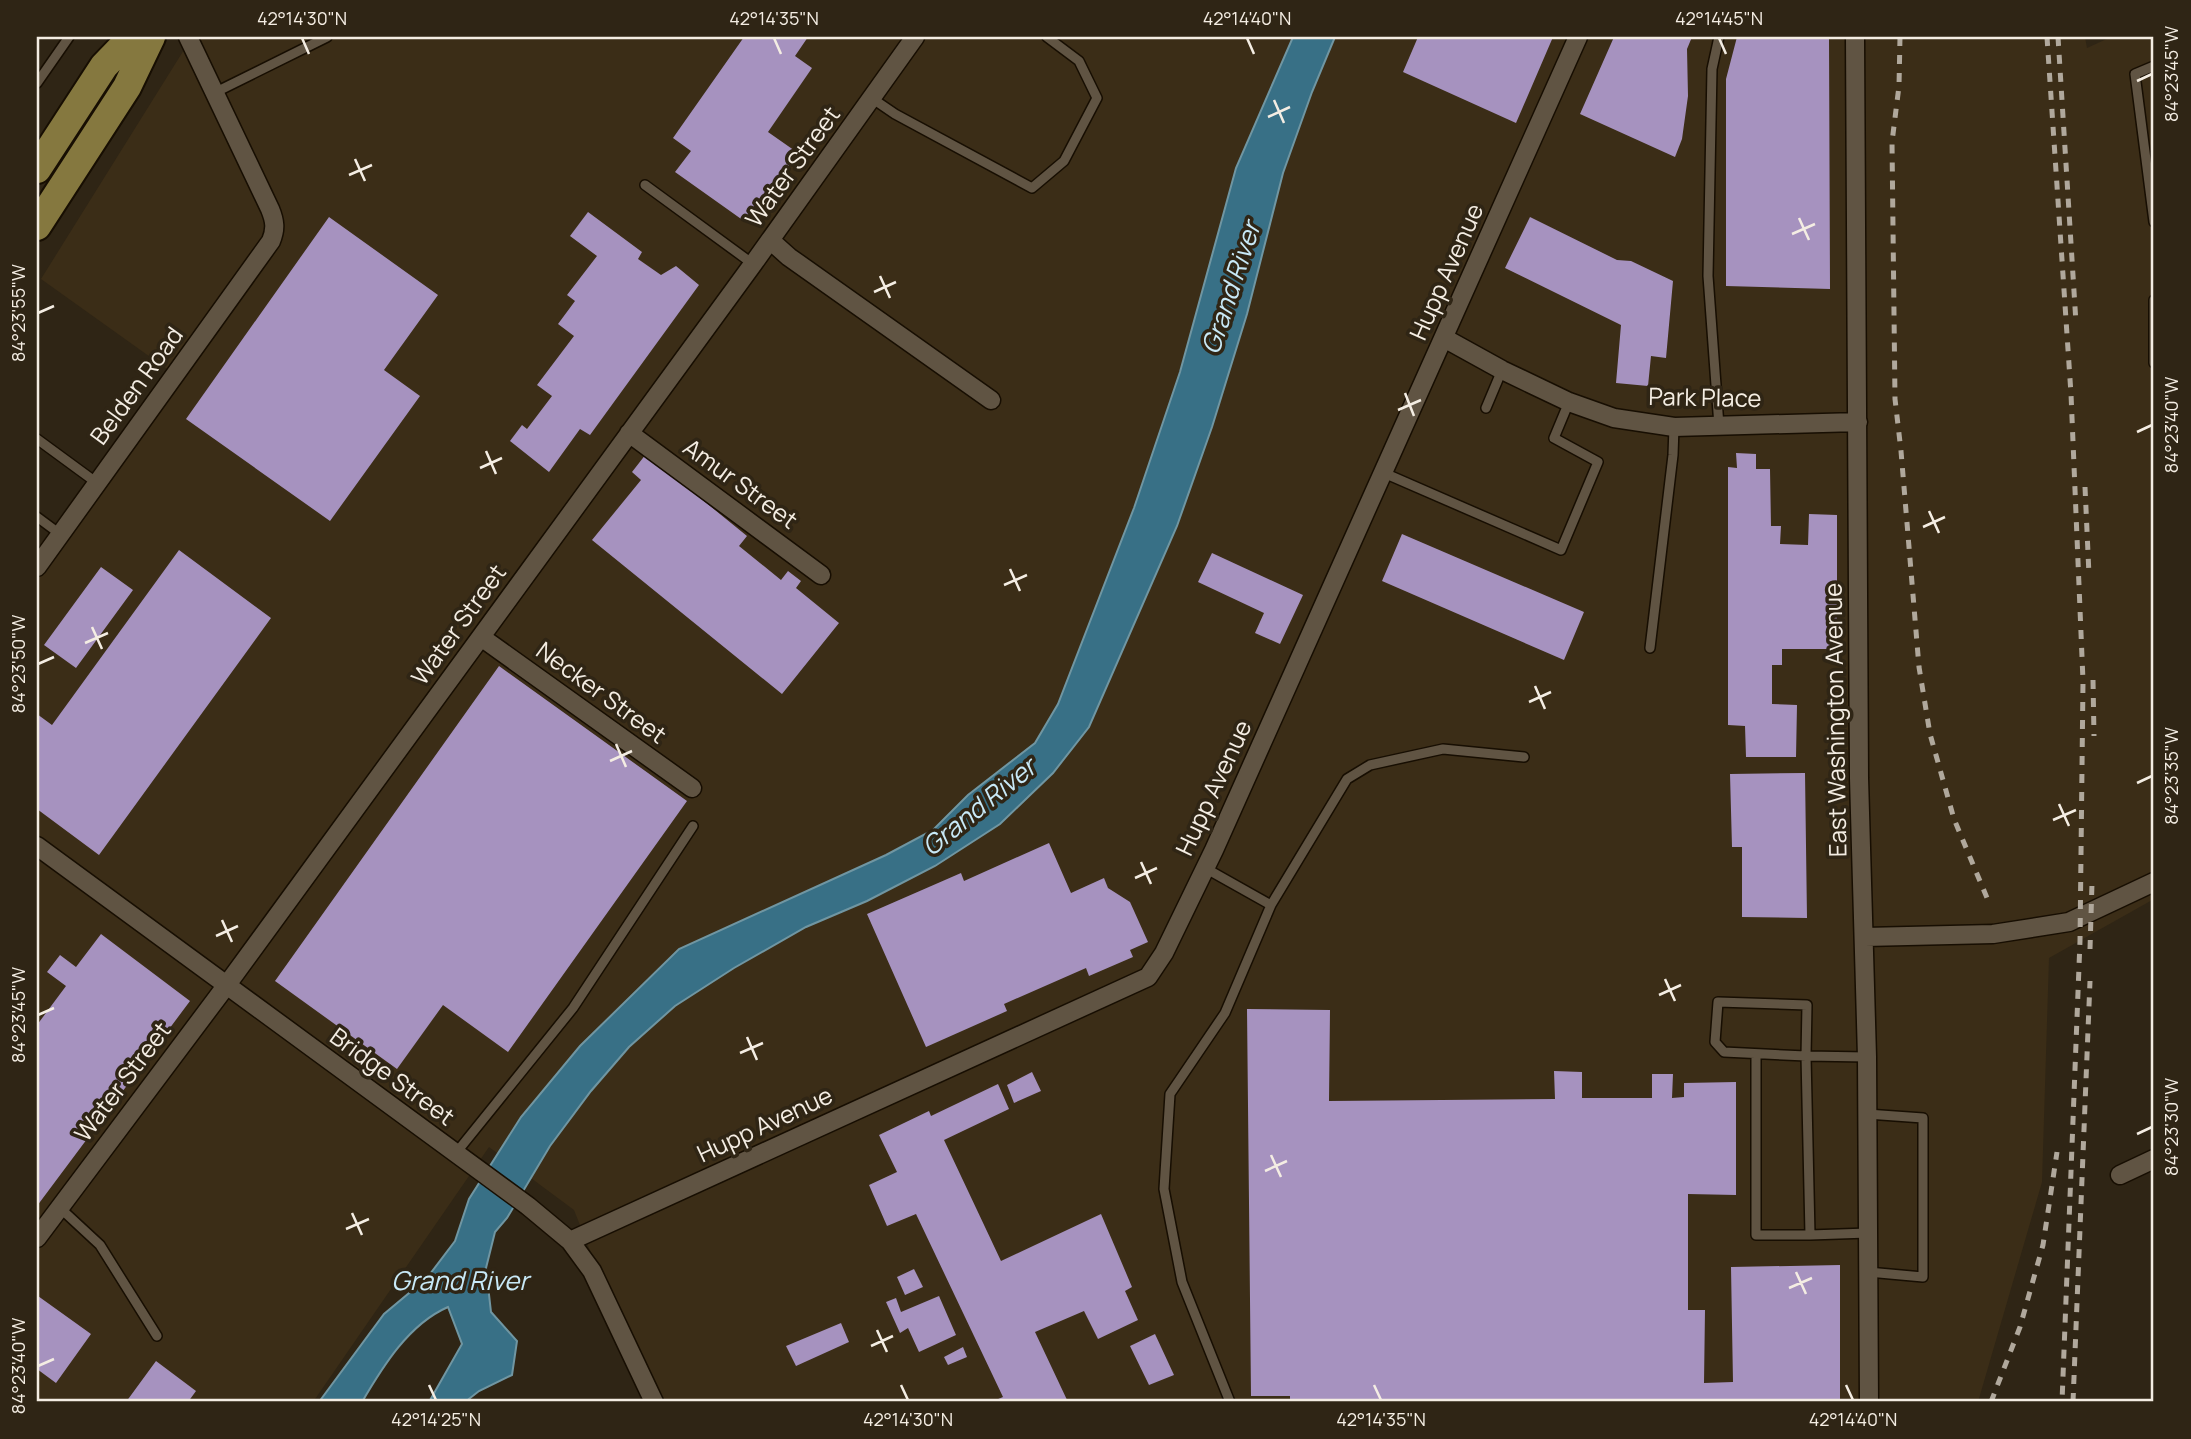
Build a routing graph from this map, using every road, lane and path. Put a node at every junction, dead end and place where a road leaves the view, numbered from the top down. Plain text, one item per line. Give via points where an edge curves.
1 (69, 37) edge
2 (132, 37) edge
3 (151, 37) edge
4 (188, 37) edge
5 (327, 37) edge
6 (915, 37) edge
7 (1047, 37) edge
8 (1578, 37) edge
9 (1719, 37) edge
10 (1855, 37) edge
11 (2154, 66) edge
12 (37, 83) edge
13 (214, 93) junction
14 (873, 99) junction
15 (37, 169) edge
16 (645, 185) dead end
17 (2154, 222) edge
18 (37, 226) edge
19 (770, 240) junction
20 (753, 264) junction
21 (2154, 300) edge
22 (2154, 309) edge
23 (1444, 338) junction
24 (2154, 363) edge
25 (1502, 370) junction
26 (991, 400) dead end
27 (1569, 402) junction
28 (1486, 408) dead end
29 (1858, 422) junction
30 (1719, 426) junction
31 (1674, 427) junction
32 (629, 433) junction
33 (37, 439) edge
34 (1384, 473) junction
35 (97, 483) junction
36 (37, 517) edge
37 (60, 534) junction
38 (37, 567) edge
39 (821, 575) dead end
40 (481, 637) junction
41 (1650, 648) dead end
42 (1524, 757) dead end
43 (692, 788) dead end
44 (693, 826) dead end
45 (37, 846) edge
46 (1205, 869) junction
47 (2154, 882) edge
48 (1271, 905) junction
49 (1865, 937) junction
50 (226, 986) junction
51 (1756, 1054) junction
52 (1806, 1056) junction
53 (1867, 1057) junction
54 (1867, 1114) junction
55 (462, 1158) junction
56 (2154, 1159) edge
57 (2120, 1175) dead end
58 (59, 1207) junction
59 (1868, 1233) junction
60 (1810, 1235) junction
61 (37, 1238) edge
62 (570, 1241) junction
63 (1868, 1272) junction
64 (158, 1336) dead end
65 (654, 1402) edge
66 (1230, 1402) edge
67 (1869, 1402) edge

1 - 12 lane
2 - 15 main road via 104,66
3 - 18 main road via 127,87
4 - 13 street
5 - 13 lane
6 - 14 street, Water Street
7 - 14 lane via 1079,61 1097,98 1064,161 1032,188
8 - 23 street, Hupp Avenue
9 - 30 lane via 1712,69 1708,276
10 - 29 street, East Washington Avenue
11 - 17 lane via 2136,74
13 - 35 street, Belden Road via 270,209 275,232
14 - 19 street, Water Street
16 - 20 lane
19 - 20 street, Water Street
19 - 26 street
20 - 32 street, Water Street
21 - 22 lane
22 - 24 lane
23 - 25 street, Park Place
23 - 34 street, Hupp Avenue
25 - 27 street, Park Place
25 - 28 lane
27 - 31 street, Park Place via 1614,418
27 - 34 lane via 1554,439 1598,462 1561,550
29 - 30 street, Park Place
29 - 49 street, East Washington Avenue via 1859,778
30 - 31 street, Park Place
31 - 41 lane
32 - 39 street, Amur Street
32 - 40 street, Water Street
33 - 35 lane
34 - 46 street, Hupp Avenue
35 - 37 street, Belden Road
36 - 37 lane
37 - 38 street, Belden Road
40 - 43 street, Necker Street
40 - 50 street, Water Street
42 - 48 lane via 1443,749 1370,765 1347,779
44 - 55 lane via 573,1008
45 - 50 street, Bridge Street
46 - 48 lane
46 - 62 street, Hupp Avenue via 1148,976
47 - 49 street via 2069,922 1993,934
48 - 66 lane via 1225,1013 1170,1094 1164,1189 1182,1283
49 - 53 street, East Washington Avenue
50 - 55 street, Bridge Street
50 - 58 street, Water Street
51 - 52 lane
51 - 52 lane via 1724,1052 1715,1042 1718,1002 1807,1005
51 - 60 lane via 1756,1235
52 - 53 lane
52 - 60 lane
53 - 54 street, East Washington Avenue
54 - 59 street, East Washington Avenue
54 - 63 lane via 1923,1118 1923,1277
55 - 62 street, Bridge Street
56 - 57 street
58 - 61 street, Water Street
58 - 64 lane via 100,1245
59 - 60 lane
59 - 63 street, East Washington Avenue
62 - 65 street, Bridge Street via 592,1270
63 - 67 street, East Washington Avenue

